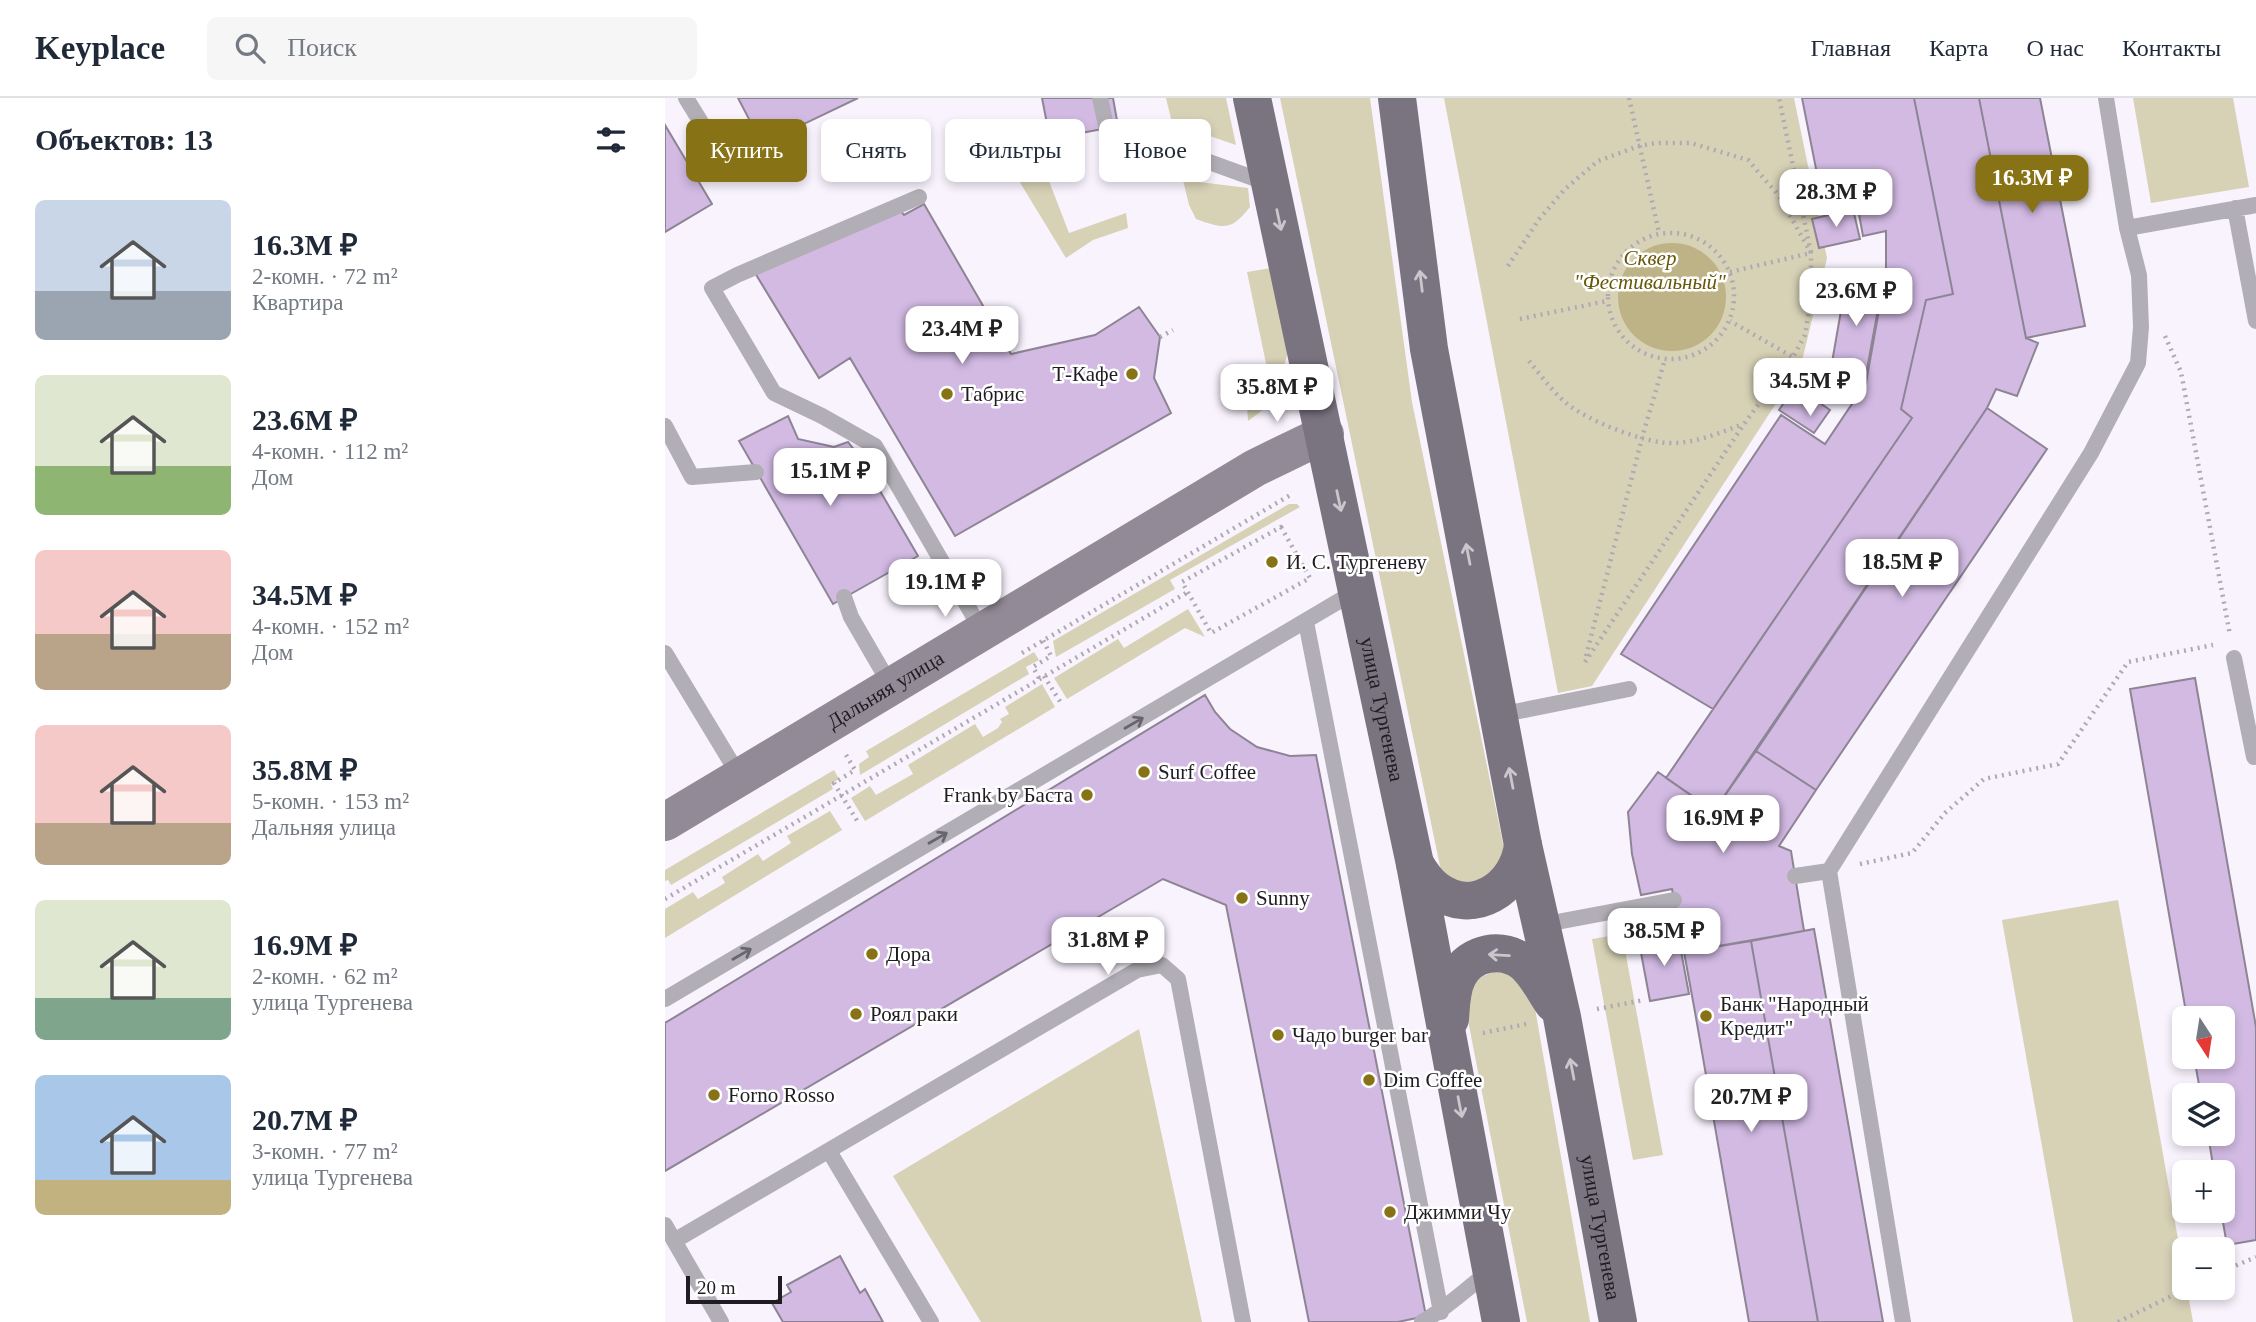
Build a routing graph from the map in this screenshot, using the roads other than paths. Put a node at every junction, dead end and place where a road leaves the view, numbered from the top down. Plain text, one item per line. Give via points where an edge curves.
1 (686, 98) edge
2 (1100, 98) edge
3 (1397, 98) edge
4 (2106, 98) edge
5 (1259, 108) edge
6 (699, 119) edge
7 (1271, 184) junction
8 (919, 198) dead end
9 (2256, 205) edge
10 (2235, 208) junction
11 (2127, 228) junction
12 (2256, 321) edge
13 (665, 426) edge
14 (1325, 434) junction
15 (757, 472) dead end
16 (1358, 590) junction
17 (843, 597) dead end
18 (1305, 622) junction
19 (982, 631) junction
20 (2233, 650) road end
21 (665, 653) edge
22 (891, 686) junction
23 (1629, 689) dead end
24 (1499, 715) junction
25 (2255, 761) edge
26 (740, 777) junction
27 (665, 822) edge
28 (1523, 845) junction
29 (1415, 864) junction
30 (1829, 871) junction
31 (1795, 876) dead end
32 (1674, 900) dead end
33 (1541, 925) junction
34 (665, 999) edge
35 (1562, 1017) junction
36 (1459, 1037) junction
37 (829, 1151) junction
38 (665, 1225) edge
39 (674, 1241) junction
40 (1491, 1271) junction
41 (1441, 1312) junction
42 (721, 1322) edge
43 (931, 1322) edge
44 (1243, 1322) edge
45 (1422, 1322) edge
46 (1501, 1322) edge
47 (1618, 1322) edge
48 (1903, 1322) edge

1 - 6 lane
2 - 7 lane via 1110,144 1165,146
24 -> 3 main road, улица Тургенева via 1429,349
4 - 11 lane
5 - 7 main road, улица Тургенева
7 -> 14 main road, улица Тургенева
8 - 19 lane via 712,288 774,393 875,446
9 - 10 lane
10 - 11 lane
10 - 12 lane
11 - 30 lane via 2139,275 2138,363 2091,453
13 - 15 lane via 692,477
14 -> 16 main road, улица Тургенева
14 - 19 street, Дальняя улица via 1255,468
16 - 18 lane
16 - 29 main road, улица Тургенева
17 - 22 lane
34 -> 18 lane
18 - 41 lane via 1429,1290
19 - 22 street, Дальняя улица
20 - 25 lane
21 - 26 lane
22 - 26 street, Дальняя улица
23 - 24 lane
28 -> 24 main road, улица Тургенева
26 - 27 street, Дальняя улица
28 - 29 main road via 1510,880 1490,895 1472,900 1437,891
28 - 33 main road, улица Тургенева
29 - 36 main road, улица Тургенева
30 - 31 lane
30 - 48 lane
32 - 33 lane
33 - 35 main road, улица Тургенева
35 -> 36 main road via 1523,962 1494,953 1468,963 1458,975 1453,990
47 -> 35 main road, улица Тургенева
36 -> 40 main road, улица Тургенева
37 - 39 lane
37 - 43 lane
37 - 44 lane via 1136,970 1162,965 1178,979
38 - 39 lane
39 - 42 lane
40 - 41 lane
40 - 46 main road, улица Тургенева
41 - 45 lane

